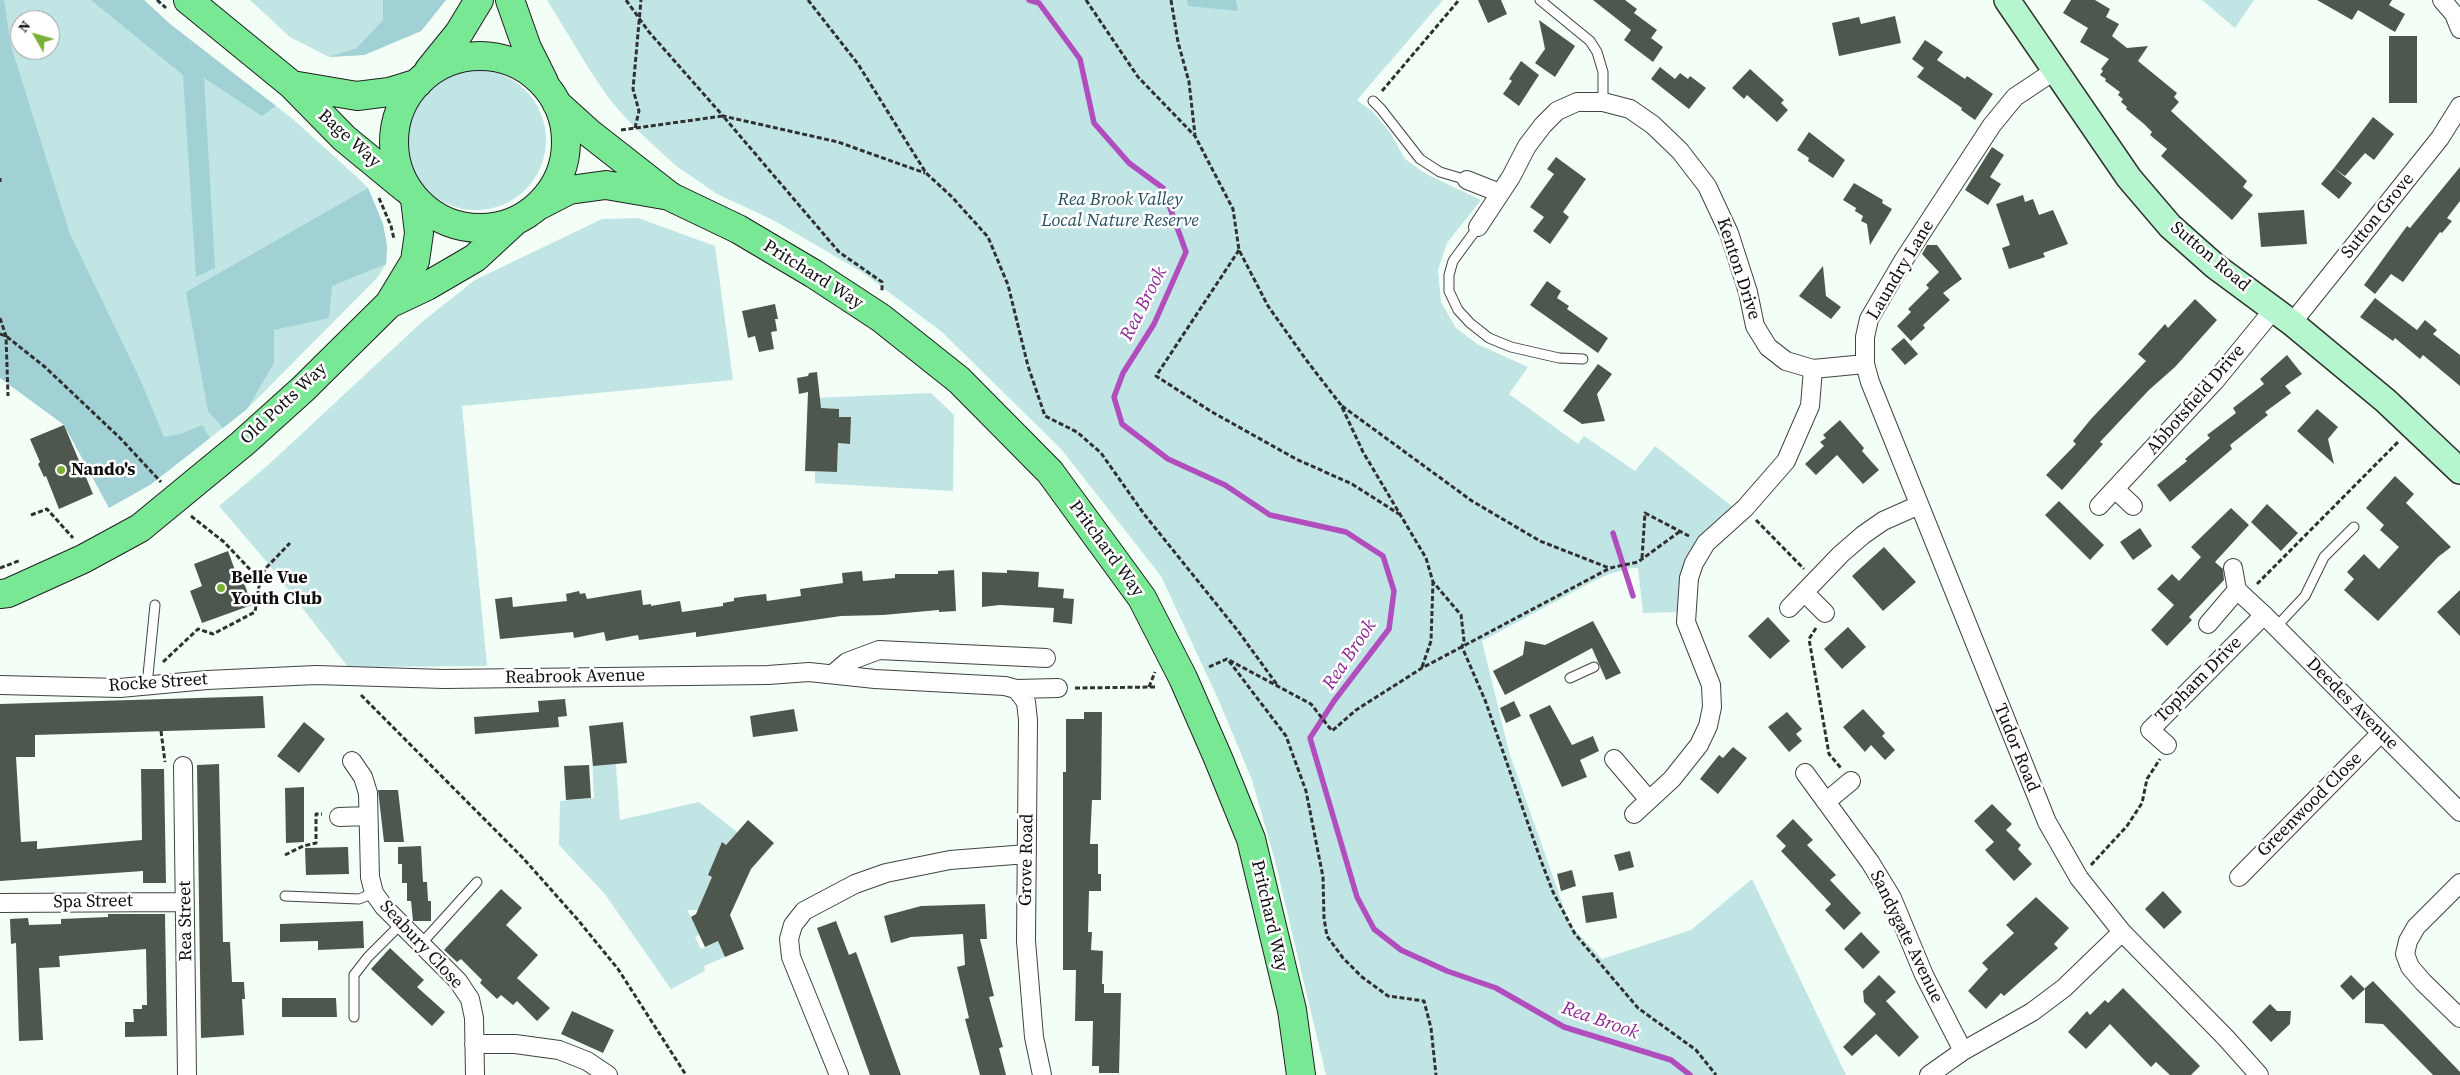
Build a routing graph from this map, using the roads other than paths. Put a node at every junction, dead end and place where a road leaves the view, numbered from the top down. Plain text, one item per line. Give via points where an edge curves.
1 (188, 0) edge
2 (479, 0) edge
3 (510, 0) edge
4 (1540, 0) edge
5 (2007, 0) edge
6 (2442, 0) edge
7 (2460, 29) edge
8 (2054, 71) junction
9 (421, 80) junction
10 (292, 85) junction
11 (552, 96) junction
12 (1373, 101) road end
13 (1603, 102) junction
14 (2460, 106) edge
15 (1467, 180) joint
16 (1500, 193) junction
17 (412, 195) junction
18 (671, 197) junction
19 (528, 212) junction
20 (1478, 227) joint
21 (389, 304) junction
22 (2283, 316) junction
23 (1583, 360) dead end
24 (1865, 364) junction
25 (1813, 369) junction
26 (2460, 471) edge
27 (2115, 489) junction
28 (177, 500) junction
29 (1919, 505) junction
30 (2099, 506) dead end
31 (2133, 506) dead end
32 (2354, 527) dead end
33 (2233, 568) dead end
34 (0, 578) edge
35 (1810, 586) junction
36 (0, 594) edge
37 (2240, 594) junction
38 (155, 605) dead end
39 (1789, 608) dead end
40 (1825, 613) road end
41 (2270, 621) junction
42 (2208, 624) dead end
43 (1046, 658) dead end
44 (1594, 667) dead end
45 (834, 673) junction
46 (316, 676) joint
47 (1570, 678) dead end
48 (148, 680) junction
49 (0, 685) edge
50 (1058, 688) road end
51 (1016, 689) junction
52 (2381, 732) junction
53 (2167, 745) road end
54 (1614, 759) dead end
55 (352, 761) dead end
56 (183, 766) road end
57 (1805, 773) dead end
58 (1851, 780) road end
59 (1649, 800) junction
60 (1827, 801) junction
61 (2460, 812) edge
62 (1634, 814) dead end
63 (368, 816) junction
64 (339, 818) road end
65 (1027, 854) junction
66 (2239, 877) dead end
67 (477, 882) dead end
68 (2460, 883) edge
69 (374, 893) junction
70 (285, 896) dead end
71 (186, 902) junction
72 (0, 903) edge
73 (401, 924) junction
74 (2122, 932) junction
75 (421, 944) junction
76 (354, 1017) dead end
77 (2460, 1018) edge
78 (474, 1044) junction
79 (1964, 1051) junction
80 (2255, 1074) edge
81 (187, 1075) edge
82 (475, 1075) edge
83 (608, 1075) edge
84 (839, 1075) edge
85 (1042, 1075) edge
86 (1300, 1075) edge
87 (1929, 1075) edge

1 - 10 main road, Bage Way
2 - 9 main road via 459,33
3 - 11 main road via 527,48
4 - 13 lane via 1590,41 1597,52 1603,72
5 - 8 street, Sutton Road
6 - 7 street via 2454,14
8 - 22 street, Sutton Road via 2129,178 2170,226 2215,266
8 - 24 street, Laundry Lane via 2015,97 1998,118 1903,261 1869,319
9 - 10 main road, Bage Way via 389,92 357,96
9 - 11 main road via 449,62 487,56 525,69
9 - 17 main road via 406,97 394,134 399,172
10 - 17 main road, Bage Way via 344,138
11 - 18 main road, Pritchard Way via 588,132
11 - 19 main road via 566,136 564,155 556,181
12 - 15 lane via 1420,159 1440,172
13 - 16 street, Kenton Drive via 1578,102 1557,111 1528,146
13 - 25 street, Kenton Drive via 1630,109 1653,125 1680,151 1707,186 1729,233 1755,326 1768,347 1786,361
14 - 22 street, Sutton Grove via 2440,138
15 - 16 street
16 - 20 street, Kenton Drive
17 - 19 main road via 437,217 459,226 492,227
17 - 21 main road, Old Potts Way via 418,233 415,260
18 - 19 main road, Pritchard Way via 606,185 569,190
18 - 86 main road, Pritchard Way via 746,234 814,274 868,310 959,380 1050,472 1142,598 1183,678 1251,839 1292,1010
19 - 21 main road, Old Potts Way via 475,258
20 - 23 lane via 1453,261 1449,275 1449,291 1458,310 1489,338 1511,347
21 - 28 main road, Old Potts Way via 303,389
22 - 26 street, Sutton Road
22 - 27 street, Abbotsfield Drive via 2215,381
24 - 25 street
24 - 29 street, Tudor Road
25 - 59 street via 1810,406 1786,461 1745,508 1706,543 1694,563 1689,578 1686,622 1711,685 1712,708 1699,745 1672,779
27 - 30 street, Abbotsfield Drive
27 - 31 street
28 - 34 main road, Old Potts Way
28 - 36 main road, Old Potts Way via 140,528 99,550
29 - 35 street via 1883,521 1863,535
29 - 74 street, Tudor Road via 2047,822 2079,878
32 - 41 lane via 2324,557 2306,596
33 - 37 street
35 - 39 street
35 - 40 street
37 - 41 street, Deedes Avenue
37 - 42 street
38 - 48 lane
41 - 52 street, Deedes Avenue
41 - 53 street, Topham Drive via 2150,730
43 - 45 street via 879,650 847,662
44 - 47 lane
45 - 46 street, Reabrook Avenue via 444,679
45 - 51 street, Reabrook Avenue
46 - 48 street, Rocke Street
48 - 49 street, Rocke Street via 120,688
50 - 51 street
51 - 65 street, Grove Road via 1026,702 1028,720
52 - 61 street, Deedes Avenue
52 - 66 street, Greenwood Close
54 - 59 street
55 - 63 street, Seabury Close via 363,777 368,793
56 - 71 street, Rea Street
57 - 60 street, Sandygate Avenue
58 - 60 street
59 - 62 street
60 - 79 street, Sandygate Avenue via 1892,898 1924,974
63 - 64 street
63 - 69 street, Seabury Close via 370,877
65 - 84 street via 950,860 886,873 804,911 793,925 789,939 791,957
65 - 85 street, Grove Road via 1029,988
67 - 75 lane
68 - 77 street via 2416,927 2405,954 2410,967
69 - 70 lane via 359,899
69 - 73 street, Seabury Close
71 - 72 street, Spa Street
71 - 81 street, Rea Street
73 - 75 street, Seabury Close
73 - 76 lane via 354,975
74 - 79 street via 2064,988 2032,1012
74 - 80 street, Tudor Road via 2226,1038
75 - 78 street, Seabury Close via 458,981 470,1000
78 - 82 street, Seabury Close
78 - 83 street via 515,1044 559,1050
79 - 87 street

